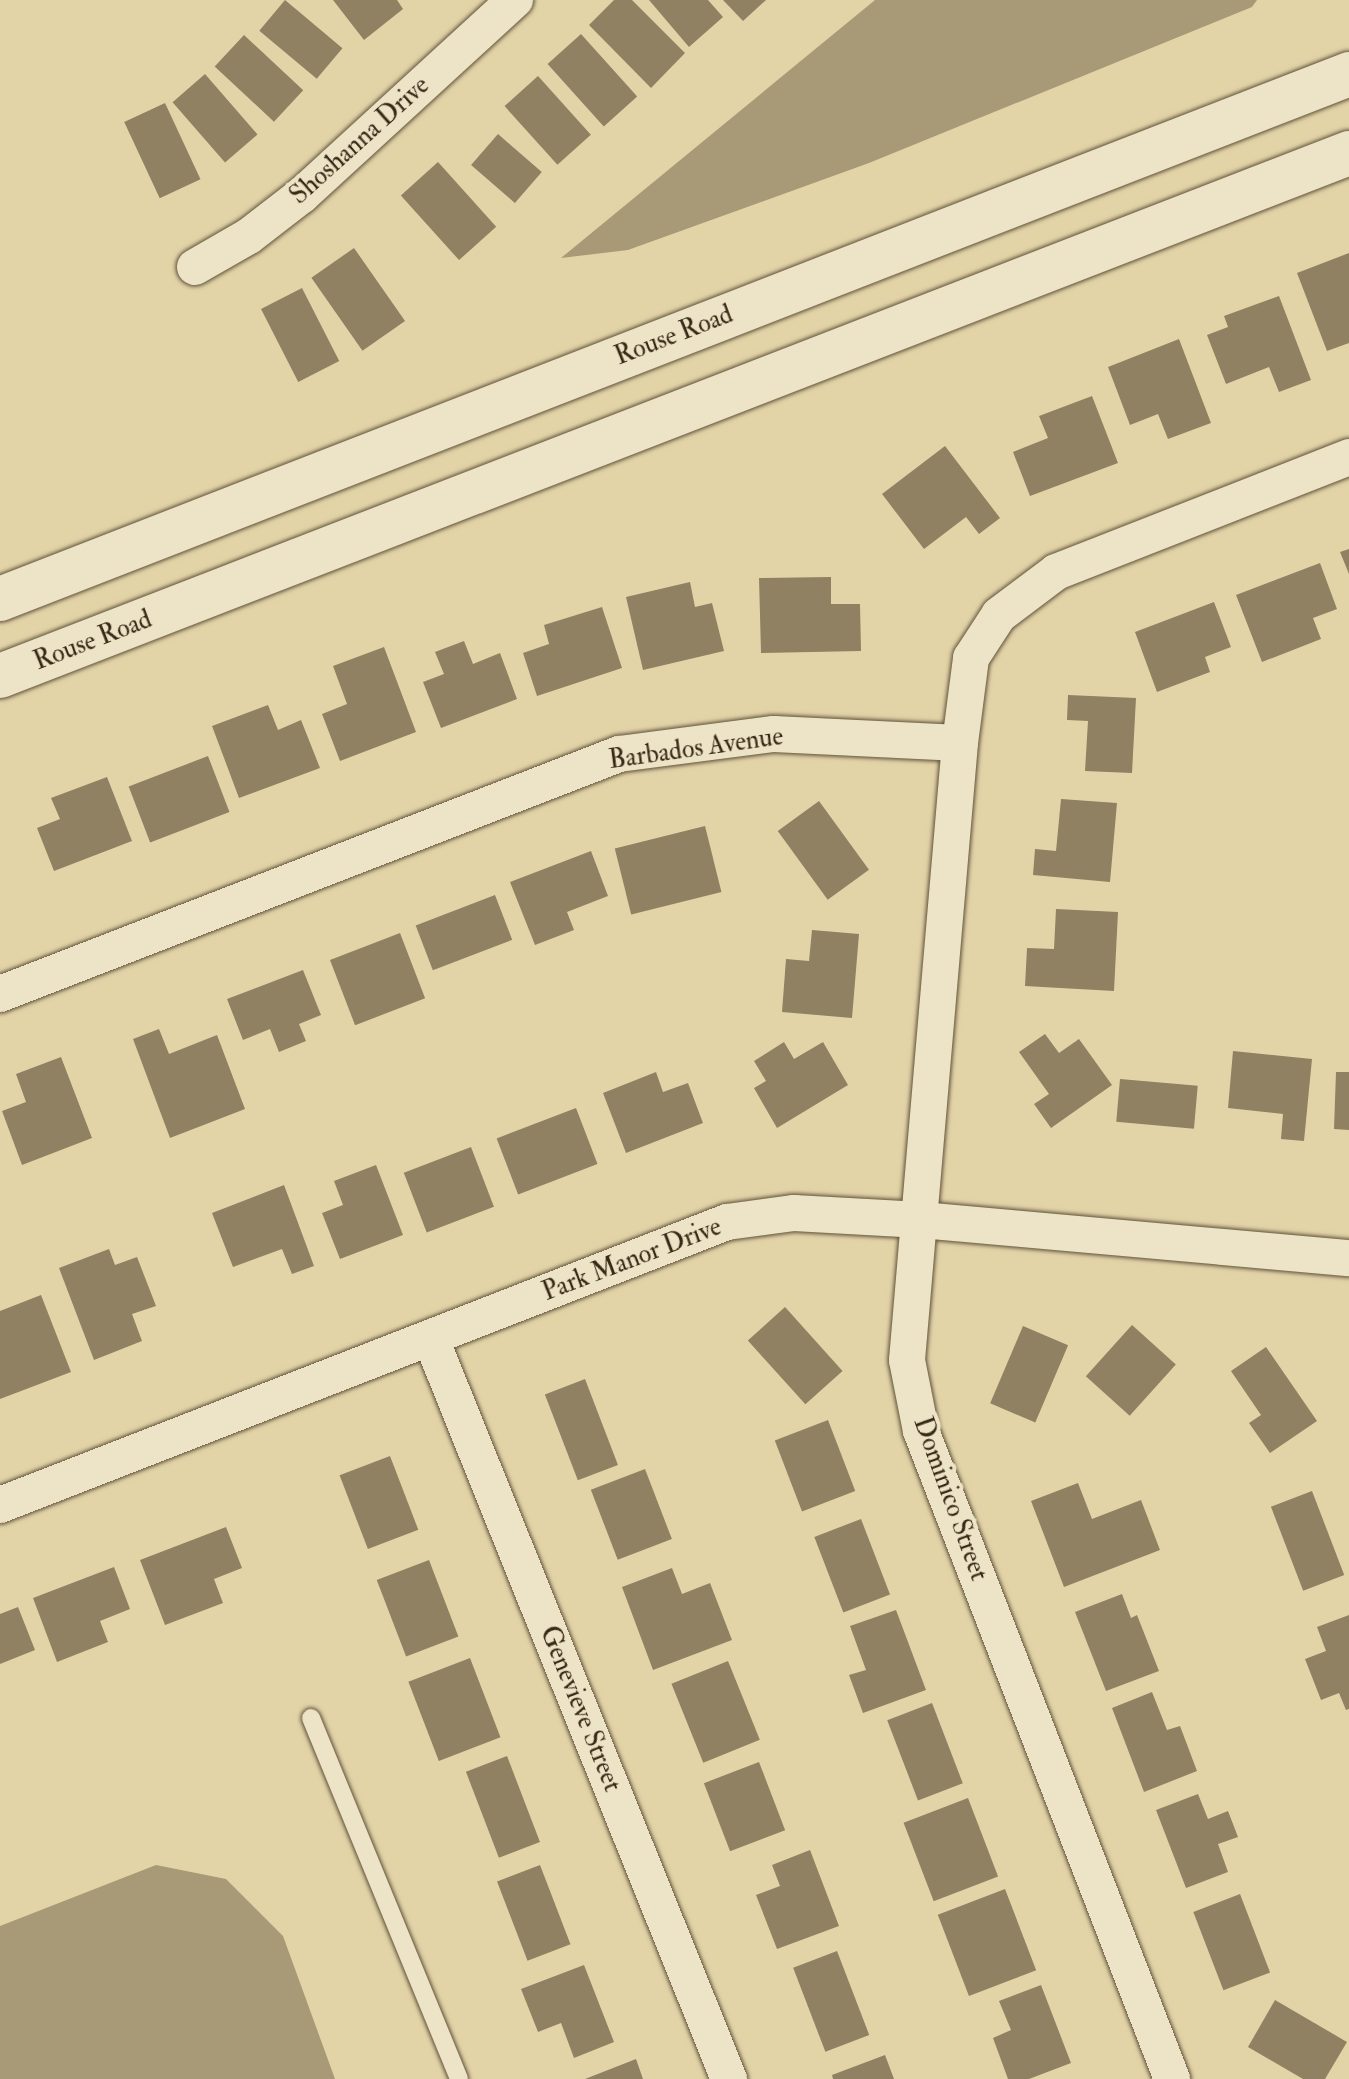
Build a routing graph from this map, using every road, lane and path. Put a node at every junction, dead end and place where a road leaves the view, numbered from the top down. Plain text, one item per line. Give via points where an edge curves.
1 (515, 0) edge
2 (1349, 74) edge
3 (1349, 153) edge
4 (195, 267) dead end
5 (1349, 457) edge
6 (0, 599) edge
7 (0, 676) edge
8 (960, 743) junction
9 (0, 994) edge
10 (921, 1220) junction
11 (1349, 1258) edge
12 (431, 1339) junction
13 (0, 1505) edge
14 (311, 1718) dead end
15 (459, 2079) edge
16 (729, 2079) edge
17 (1172, 2079) edge

1 - 4 street, Shoshanna Drive via 302,195 249,236
2 - 6 street, Rouse Road
3 - 7 street, Rouse Road
5 - 8 street via 1056,572 999,615 971,658
8 - 9 street, Barbados Avenue via 774,734 619,754
8 - 10 street, Dominico Street
10 - 11 street, Park Manor Drive
10 - 12 street, Park Manor Drive via 794,1213 727,1222
10 - 17 street, Dominico Street via 907,1360 921,1431
12 - 13 street, Park Manor Drive
12 - 16 street, Genevieve Street
14 - 15 lane

